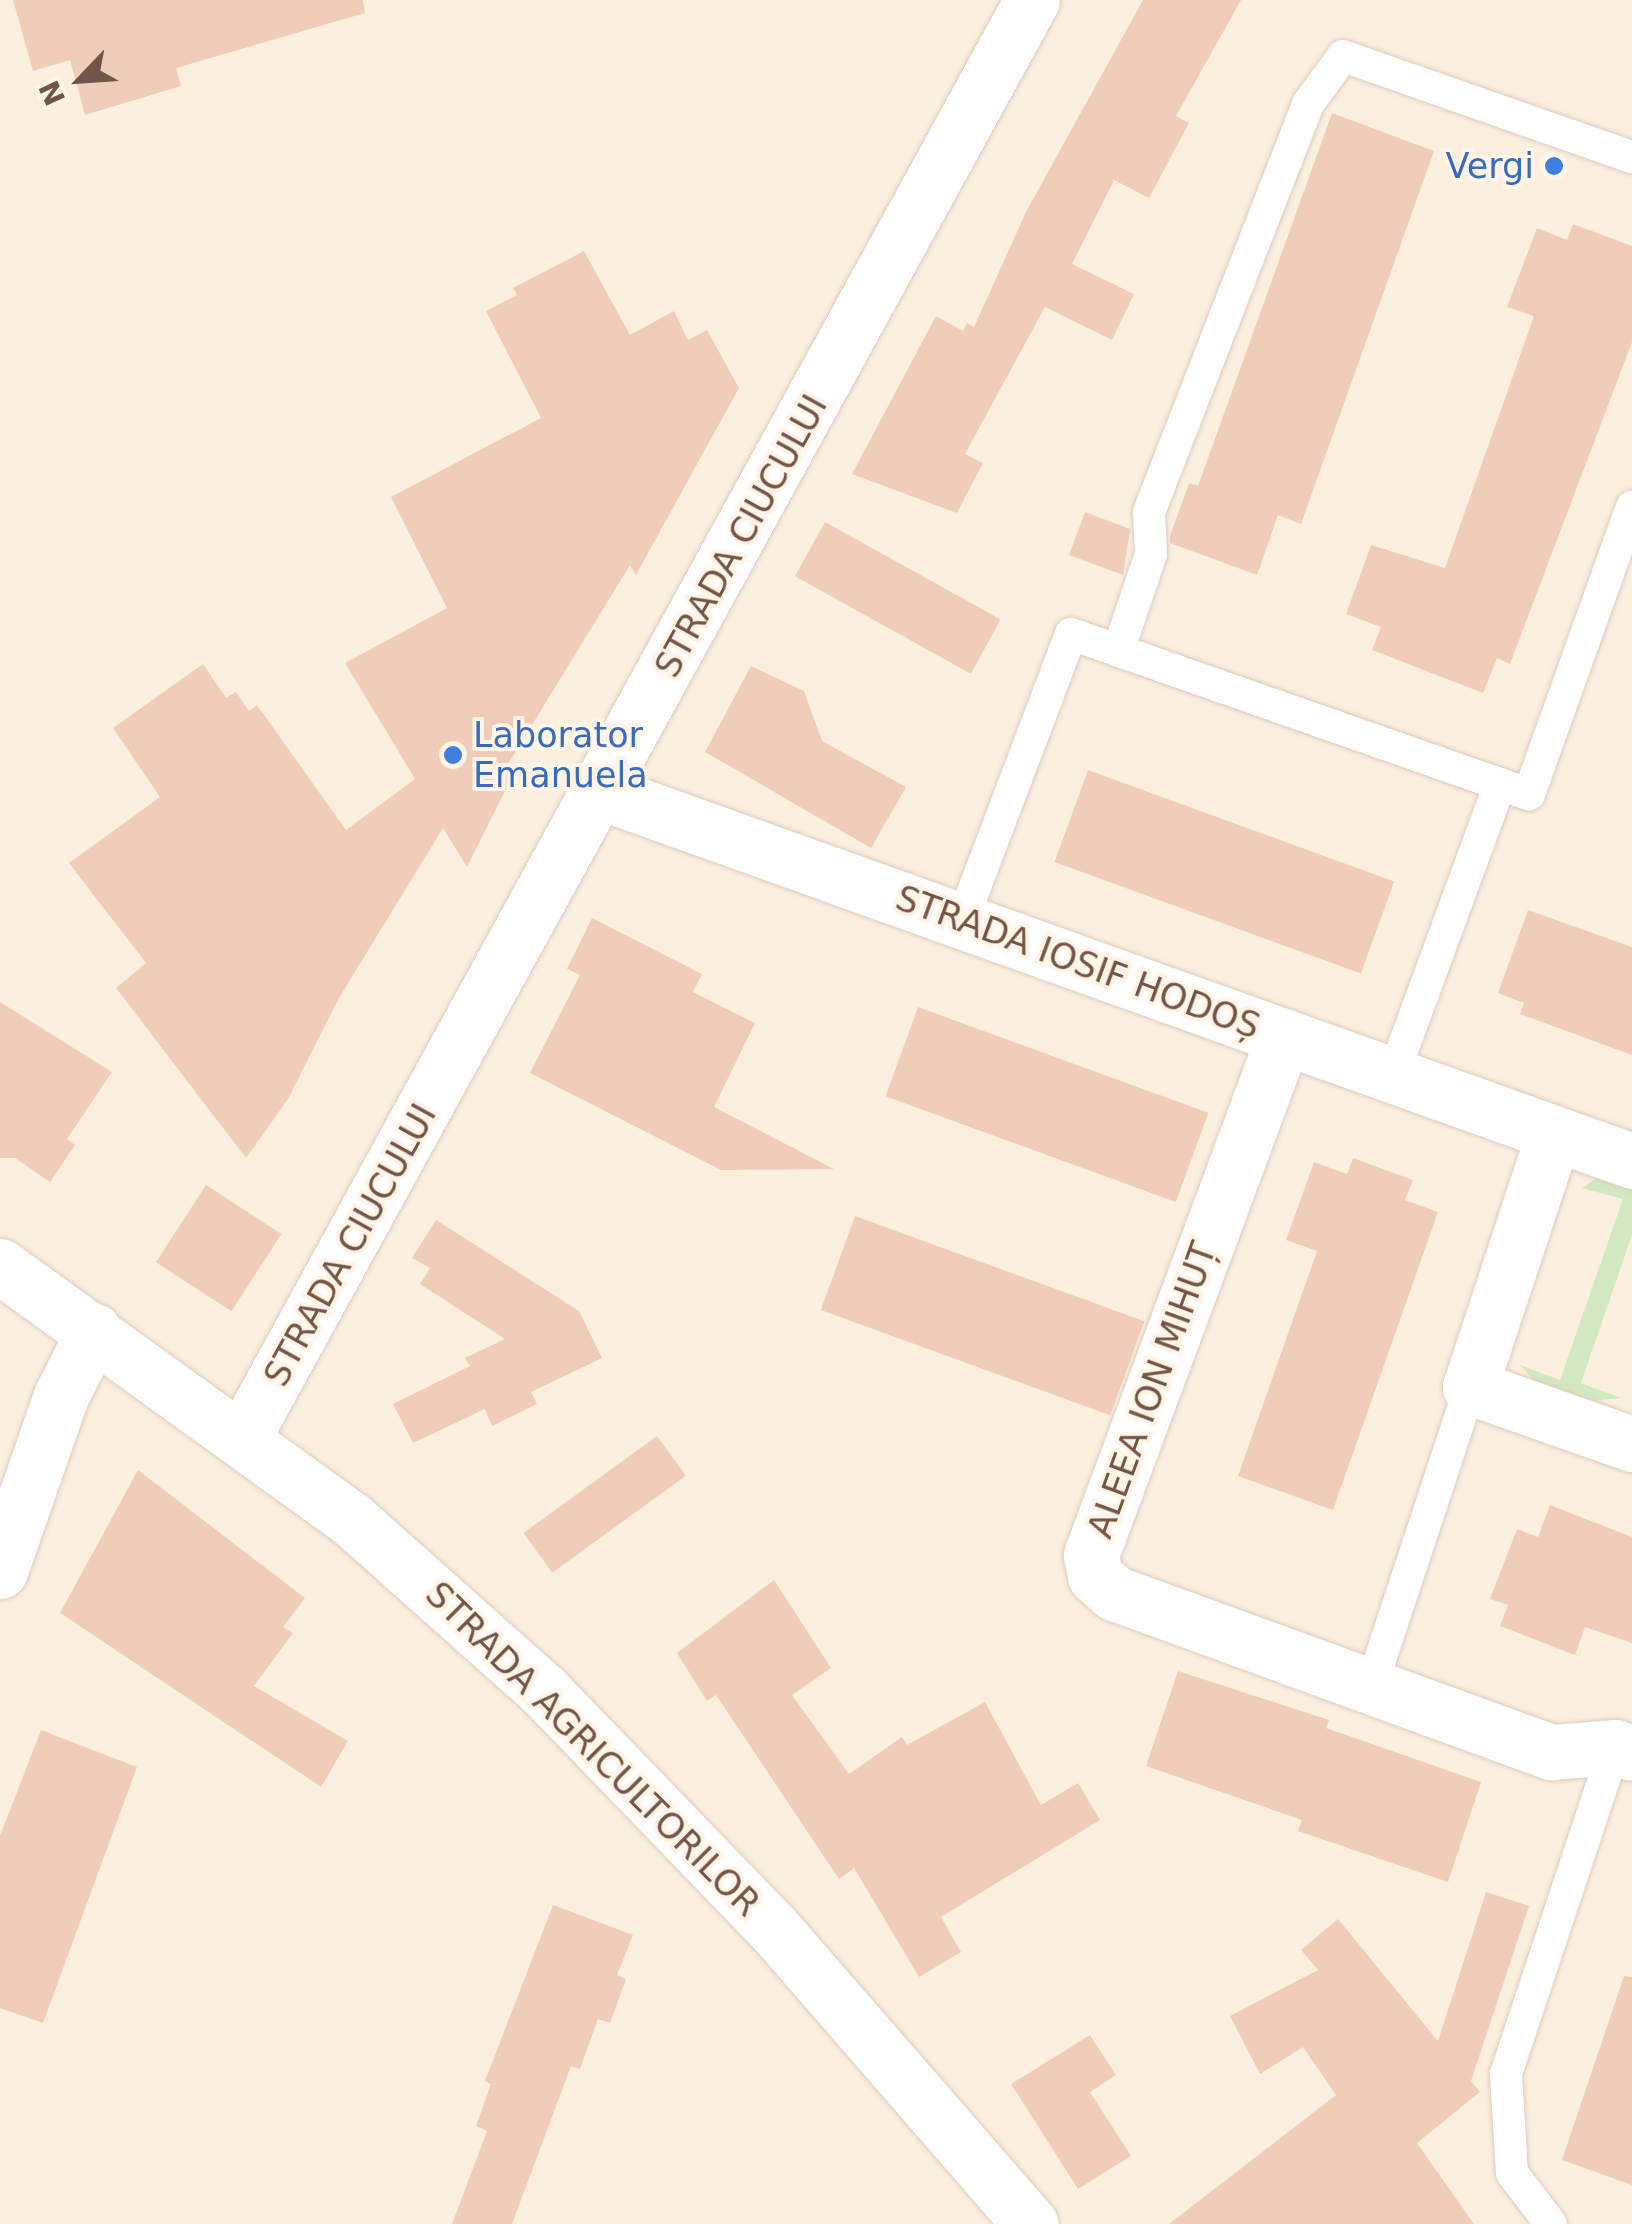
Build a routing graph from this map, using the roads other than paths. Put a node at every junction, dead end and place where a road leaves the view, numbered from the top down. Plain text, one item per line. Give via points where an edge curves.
1 (1032, 0) edge
2 (1632, 157) edge
3 (1630, 519) edge
4 (1118, 651) junction
5 (1500, 784) junction
6 (601, 792) junction
7 (962, 921) junction
8 (1284, 1036) junction
9 (1393, 1075) junction
10 (1554, 1133) junction
11 (1632, 1161) edge
12 (0, 1266) edge
13 (94, 1330) junction
14 (1470, 1388) junction
15 (243, 1437) junction
16 (1632, 1444) edge
17 (0, 1570) edge
18 (1372, 1687) junction
19 (1624, 1750) edge
20 (1030, 2224) edge
21 (1552, 2224) edge

1 - 6 street, STRADA CIUCULUI
2 - 4 lane via 1343,56 1308,104 1148,512 1151,554
3 - 5 lane via 1529,794
4 - 5 lane
4 - 7 lane via 1071,634
5 - 9 lane
6 - 7 street, STRADA IOSIF HODOȘ
6 - 15 street, STRADA CIUCULUI
7 - 8 street, STRADA IOSIF HODOȘ
8 - 9 street, STRADA IOSIF HODOȘ
8 - 18 street, ALEEA ION MIHUȚ via 1091,1556 1095,1576 1114,1594
9 - 10 street, STRADA IOSIF HODOȘ
10 - 11 street, STRADA IOSIF HODOȘ
10 - 14 street
12 - 13 street, STRADA AGRICULTORILOR
13 - 15 street, STRADA AGRICULTORILOR
13 - 17 street via 62,1396
14 - 16 street
14 - 18 lane
15 - 20 street, STRADA AGRICULTORILOR via 446,1600 620,1766 774,1930
18 - 19 street, ALEEA ION MIHUȚ via 1552,1752
19 - 21 lane, ALEEA ION MIHUȚ via 1506,2074 1512,2172

